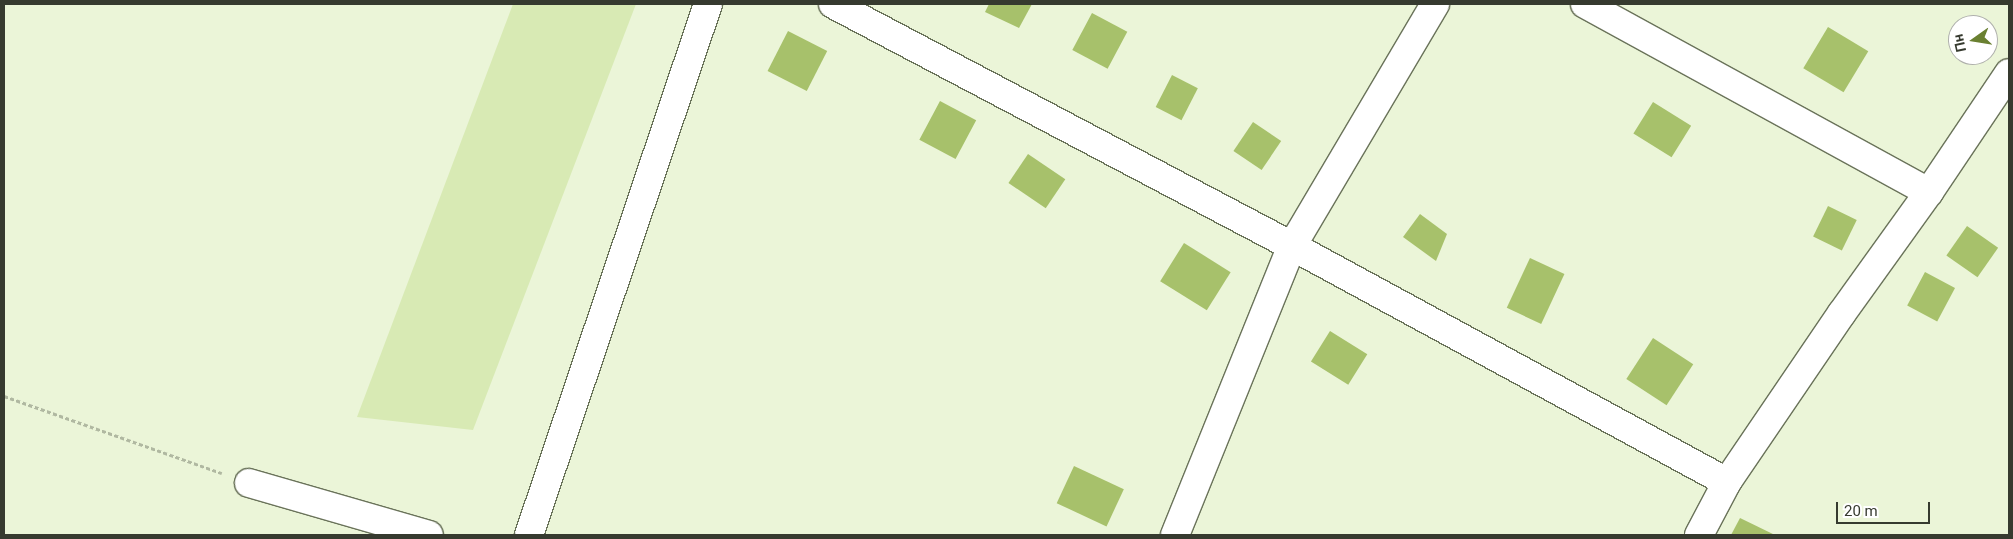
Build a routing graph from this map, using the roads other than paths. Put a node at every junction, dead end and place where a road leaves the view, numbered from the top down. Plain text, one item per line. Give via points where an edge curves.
1 (708, 4) edge
2 (833, 4) edge
3 (1435, 4) edge
4 (1585, 4) edge
5 (2009, 73) edge
6 (1929, 192) junction
7 (1292, 246) junction
8 (1727, 482) junction
9 (249, 483) road end
10 (429, 535) edge
11 (529, 535) edge
12 (1174, 535) edge
13 (1699, 535) edge

1 - 11 street
2 - 7 street
3 - 7 street
4 - 6 street
5 - 6 street
6 - 8 street
7 - 8 street
7 - 12 street
8 - 13 street
9 - 10 street

